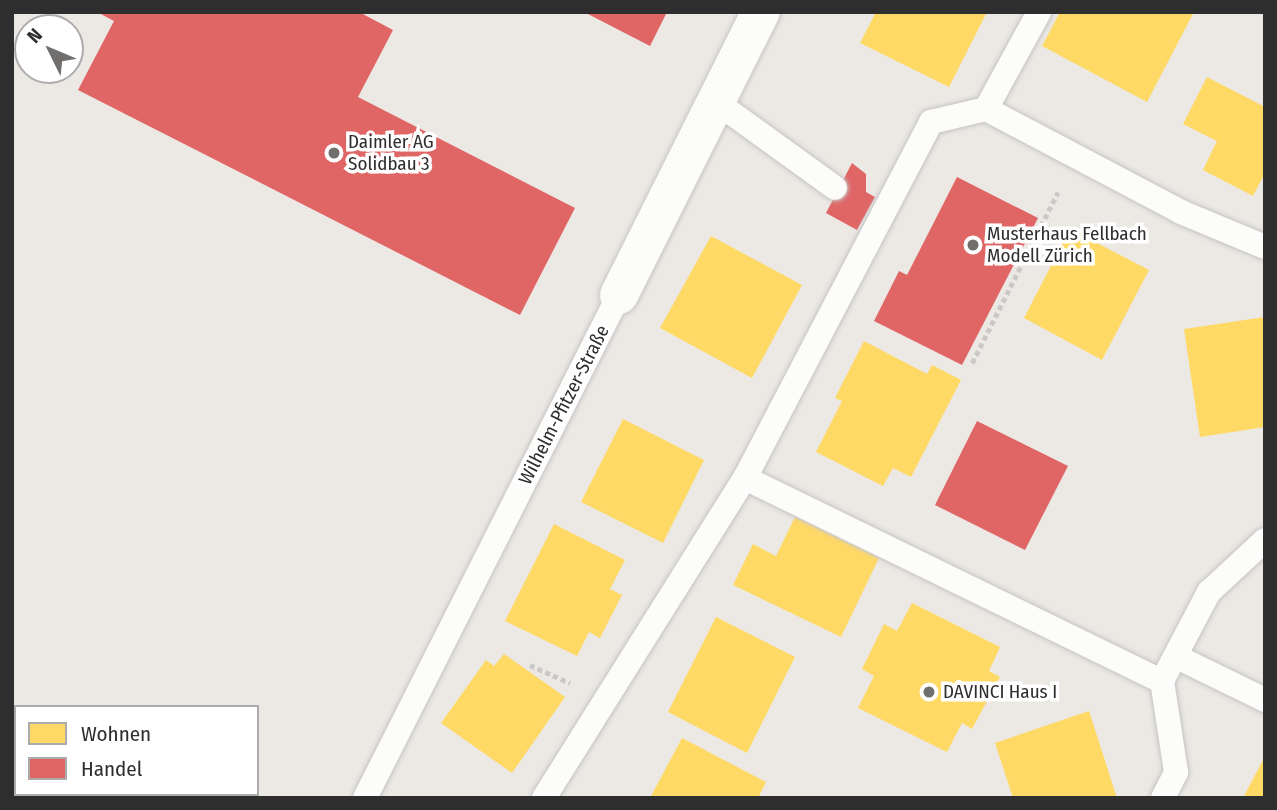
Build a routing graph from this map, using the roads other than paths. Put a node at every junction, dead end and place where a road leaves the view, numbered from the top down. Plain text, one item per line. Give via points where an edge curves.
1 (761, 12) edge
2 (1039, 12) edge
3 (715, 101) junction
4 (986, 109) junction
5 (835, 188) dead end
6 (1265, 247) edge
7 (620, 295) joint
8 (745, 478) junction
9 (1265, 540) edge
10 (1177, 657) junction
11 (1162, 681) junction
12 (1265, 700) edge
13 (365, 798) edge
14 (544, 798) edge
15 (1163, 798) edge

1 - 3 street, Wilhelm-Pfitzer-Straße
2 - 4 lane
3 - 5 lane
3 - 7 street, Wilhelm-Pfitzer-Straße
4 - 6 lane via 1181,212
4 - 8 lane via 931,122
7 - 13 lane, Wilhelm-Pfitzer-Straße
8 - 11 lane
8 - 14 lane
9 - 10 lane via 1209,592
10 - 11 lane
10 - 12 lane
11 - 15 lane via 1176,772

